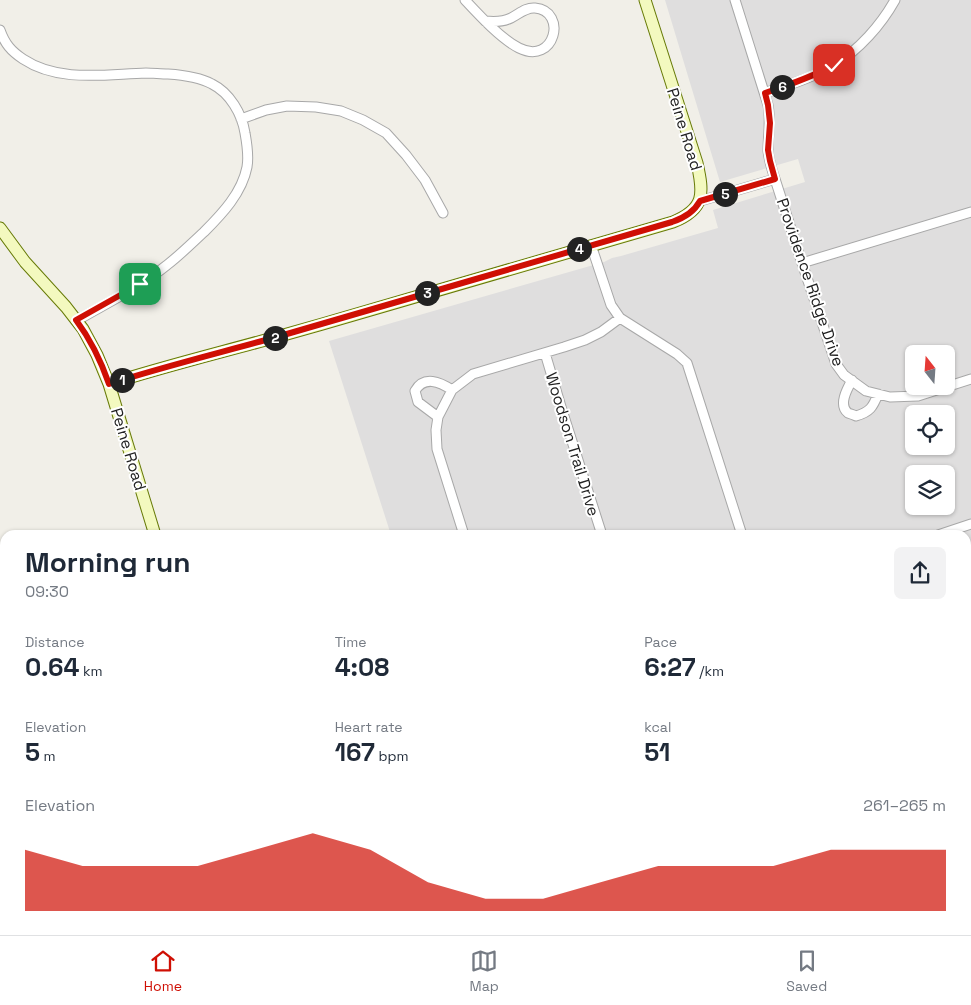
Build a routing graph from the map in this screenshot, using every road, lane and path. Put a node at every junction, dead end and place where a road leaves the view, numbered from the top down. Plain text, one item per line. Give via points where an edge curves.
1 (466, 0) edge
2 (645, 0) edge
3 (735, 0) edge
4 (895, 0) edge
5 (485, 21) junction
6 (0, 30) edge
7 (765, 93) junction
8 (241, 119) junction
9 (775, 179) junction
10 (700, 201) junction
11 (971, 212) edge
12 (443, 213) dead end
13 (0, 228) edge
14 (591, 245) junction
15 (802, 263) junction
16 (620, 318) junction
17 (76, 320) junction
18 (545, 353) junction
19 (971, 379) edge
20 (852, 380) junction
21 (109, 384) junction
22 (452, 390) junction
23 (878, 394) junction
24 (438, 417) junction
25 (971, 524) edge
26 (153, 530) edge
27 (462, 530) edge
28 (600, 530) edge
29 (740, 530) edge
30 (953, 530) edge

1 - 5 street
2 - 10 street, Peine Road via 697,163
3 - 7 street, Providence Ridge Drive
4 - 7 street via 866,39 834,65
5 - 5 street via 513,44 530,52 546,48 555,32 547,13 536,8 504,20
6 - 8 street via 12,51 33,65 56,72 186,75 212,84 227,95
7 - 9 street, Providence Ridge Drive via 770,123 768,150
8 - 12 street via 287,106 341,111 363,120 386,133 406,155 425,180
8 - 17 street via 248,147 247,166 241,184 217,220 167,266
9 - 10 street, Providence Ridge Drive
9 - 15 street, Providence Ridge Drive
10 - 14 street via 682,219
11 - 15 street
13 - 17 street, Peine Road
14 - 16 street via 611,305
14 - 21 street
15 - 20 street, Providence Ridge Drive via 836,364
16 - 18 street via 593,336
16 - 29 street via 687,363
17 - 21 street, Peine Road via 97,355
18 - 22 street via 473,374
18 - 28 street, Woodson Trail Drive
19 - 23 street, Providence Ridge Drive via 918,396
20 - 23 street, Providence Ridge Drive via 866,391
20 - 23 street, Providence Ridge Drive via 843,404 847,412 856,416 864,414 870,410
21 - 26 street, Peine Road
22 - 24 street
22 - 24 street via 436,382 425,381 415,391 418,402
24 - 27 street via 437,449
25 - 30 street

